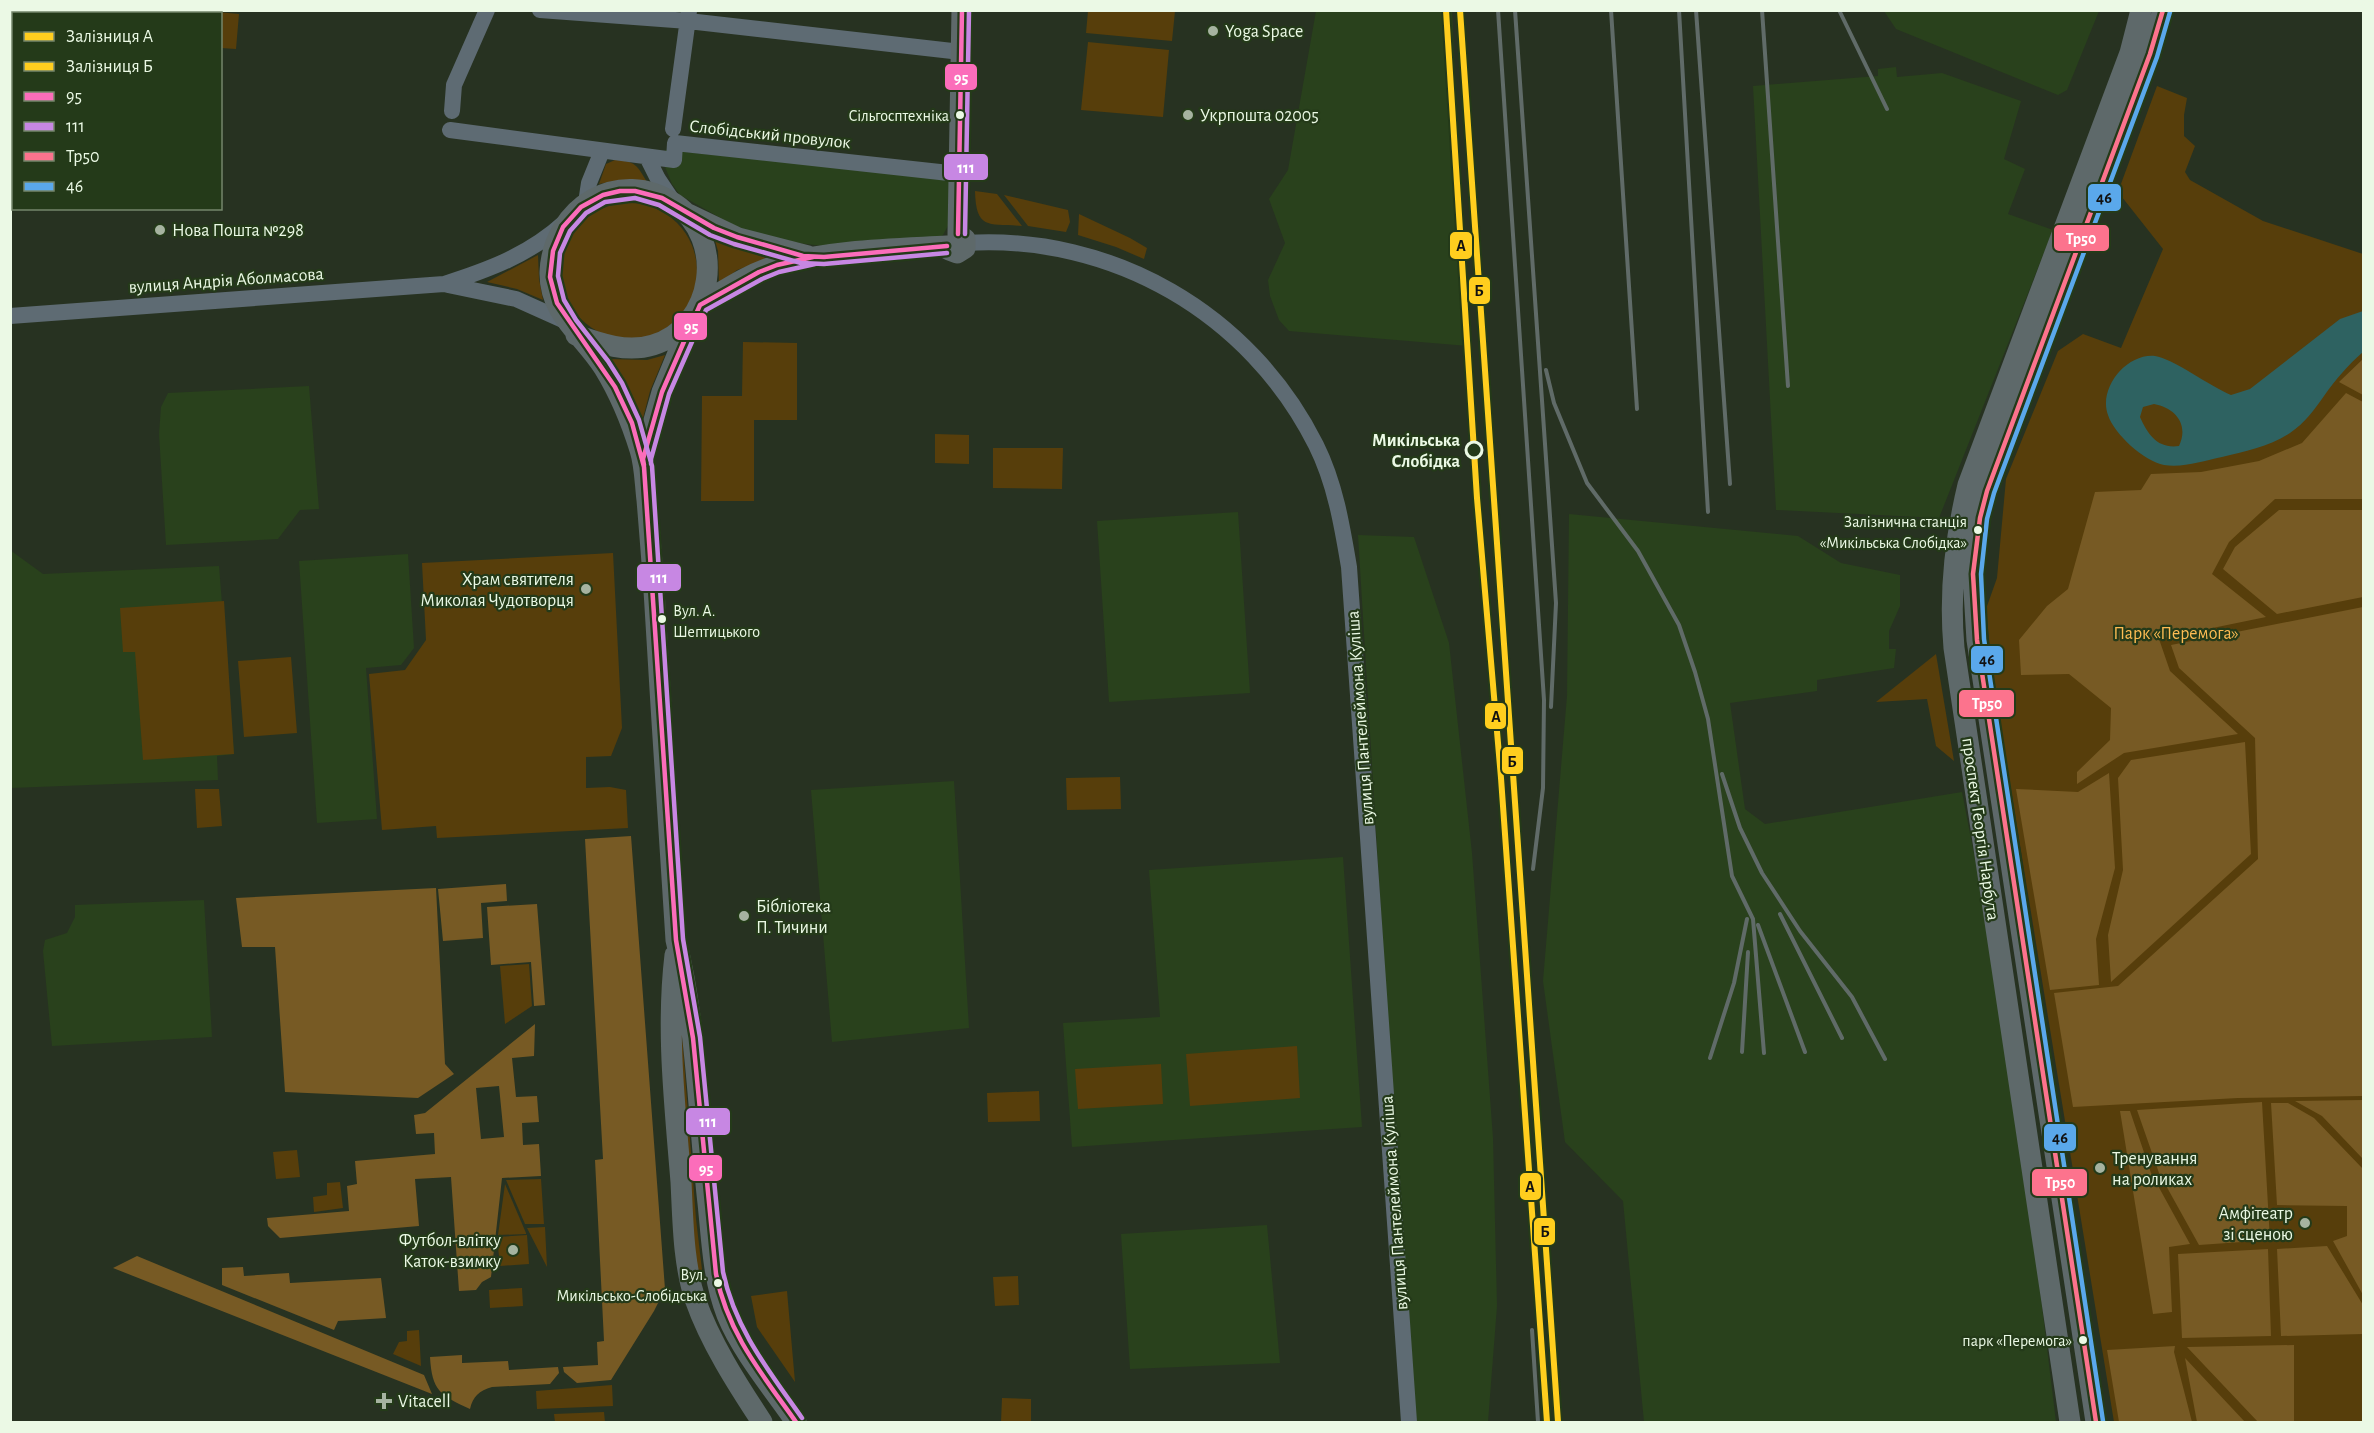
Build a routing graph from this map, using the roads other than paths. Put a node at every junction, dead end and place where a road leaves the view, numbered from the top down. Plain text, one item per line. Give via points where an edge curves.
1 (487, 10) edge
2 (540, 10) edge
3 (962, 10) edge
4 (2141, 10) edge
5 (2163, 10) edge
6 (689, 16) edge
7 (961, 52) junction
8 (452, 111) dead end
9 (674, 129) dead end
10 (450, 130) dead end
11 (602, 151) junction
12 (647, 156) junction
13 (958, 174) junction
14 (586, 203) junction
15 (678, 207) junction
16 (569, 218) junction
17 (957, 241) junction
18 (814, 257) junction
19 (444, 284) junction
20 (696, 313) junction
21 (10, 316) edge
22 (571, 328) junction
23 (643, 459) junction
24 (676, 940) junction
25 (796, 1420) edge
26 (762, 1422) edge
27 (1409, 1422) edge
28 (2070, 1422) edge
29 (2096, 1422) edge

1 - 8 street via 454,85
2 - 6 street
3 - 7 main road
4 - 28 main road, проспект Георгія Нарбута via 2130,53 1968,485 1952,578 1954,648
5 - 29 main road, проспект Георгія Нарбута via 2145,69 1987,491 1973,574 1979,652
6 - 7 street
6 - 9 street
7 - 13 main road
10 - 11 street, Слобідський провулок
11 - 12 street, Слобідський провулок
11 - 14 street via 589,183
12 - 13 street, Слобідський провулок via 674,160 675,144
12 - 15 street
13 - 17 main road
14 - 15 main road via 618,190 638,190
14 - 16 main road
15 - 18 main road, вулиця Пантелеймона Куліша via 738,238
15 - 20 main road via 695,226 703,244 707,275
16 - 19 street, вулиця Андрія Аболмасова via 518,256
16 - 22 main road via 552,254 550,274 554,294
17 - 18 main road, вулиця Пантелеймона Куліша
17 - 27 street, вулиця Пантелеймона Куліша via 1031,244 1088,256 1139,275 1213,316 1280,389 1326,469 1339,509 1349,567
18 - 20 main road, вулиця Пантелеймона Куліша via 759,272
19 - 21 street, вулиця Андрія Аболмасова
19 - 22 street, вулиця Андрія Аболмасова via 516,299
20 - 22 main road via 674,335 653,345 627,349 603,345
20 - 23 main road via 662,392
22 - 23 main road via 616,388
23 - 24 main road
24 - 25 main road via 693,1034 716,1277 728,1316
24 - 26 main road via 670,1037 691,1282 705,1322

